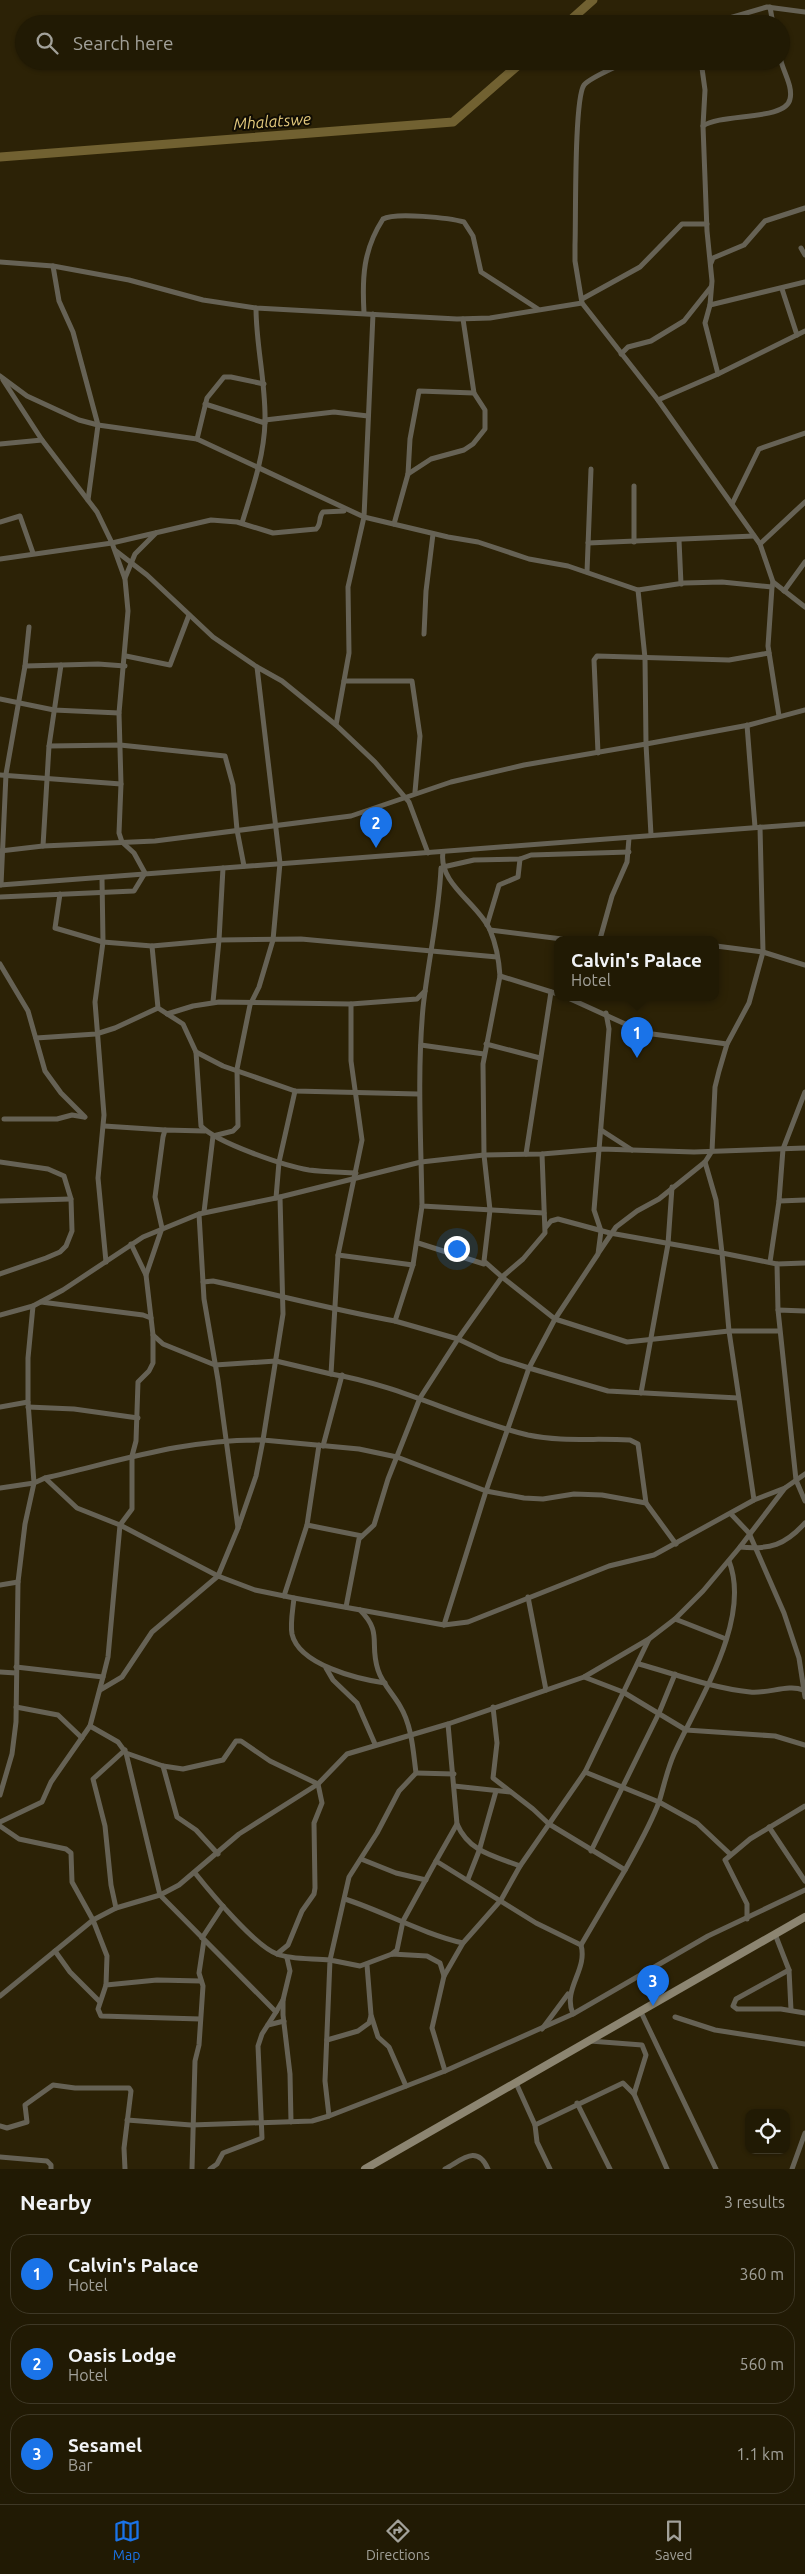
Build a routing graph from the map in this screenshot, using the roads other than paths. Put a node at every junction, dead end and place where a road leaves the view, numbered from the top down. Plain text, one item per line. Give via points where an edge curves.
1 (770, 7) junction
2 (805, 12) edge
3 (735, 15) edge
4 (771, 15) edge
5 (610, 70) edge
6 (702, 70) edge
7 (784, 70) edge
8 (704, 126) junction
9 (805, 208) edge
10 (707, 224) junction
11 (802, 248) dead end
12 (805, 255) edge
13 (0, 262) edge
14 (710, 263) junction
15 (53, 266) junction
16 (805, 282) edge
17 (712, 287) junction
18 (782, 289) junction
19 (582, 301) junction
20 (710, 305) junction
21 (256, 308) junction
22 (539, 310) junction
23 (364, 313) junction
24 (373, 314) junction
25 (463, 319) junction
26 (801, 333) edge
27 (805, 340) edge
28 (621, 354) junction
29 (718, 374) junction
30 (264, 384) junction
31 (474, 393) junction
32 (658, 400) junction
33 (205, 404) junction
34 (368, 416) junction
35 (265, 421) junction
36 (98, 425) junction
37 (805, 433) edge
38 (197, 438) junction
39 (42, 440) junction
40 (0, 444) edge
41 (259, 467) junction
42 (591, 469) dead end
43 (408, 474) junction
44 (634, 486) dead end
45 (88, 500) junction
46 (805, 502) edge
47 (732, 504) junction
48 (347, 511) junction
49 (364, 517) junction
50 (0, 522) edge
51 (242, 523) junction
52 (394, 524) junction
53 (158, 531) junction
54 (433, 534) junction
55 (754, 536) junction
56 (679, 540) junction
57 (634, 542) junction
58 (112, 543) junction
59 (588, 543) junction
60 (760, 544) junction
61 (116, 550) junction
62 (33, 554) junction
63 (0, 559) edge
64 (130, 562) junction
65 (805, 562) edge
66 (587, 572) junction
67 (125, 579) junction
68 (681, 584) junction
69 (772, 585) junction
70 (638, 590) junction
71 (784, 591) junction
72 (805, 607) edge
73 (189, 615) junction
74 (29, 627) dead end
75 (424, 634) dead end
76 (769, 653) junction
77 (126, 656) junction
78 (645, 658) junction
79 (60, 665) junction
80 (25, 666) junction
81 (125, 666) junction
82 (256, 667) junction
83 (344, 681) junction
84 (0, 699) edge
85 (20, 703) junction
86 (54, 710) junction
87 (805, 710) edge
88 (119, 713) junction
89 (780, 716) junction
90 (336, 725) junction
91 (747, 725) junction
92 (646, 744) junction
93 (120, 745) junction
94 (49, 746) junction
95 (598, 752) junction
96 (3, 774) edge
97 (48, 777) junction
98 (121, 784) junction
99 (415, 792) junction
100 (406, 797) junction
101 (805, 824) edge
102 (277, 825) junction
103 (758, 827) junction
104 (237, 830) junction
105 (650, 835) junction
106 (629, 838) junction
107 (122, 842) junction
108 (42, 846) junction
109 (1, 851) edge
110 (443, 852) junction
111 (629, 852) junction
112 (428, 853) junction
113 (520, 859) junction
114 (280, 863) junction
115 (442, 864) junction
116 (244, 866) junction
117 (223, 868) junction
118 (145, 873) junction
119 (102, 878) junction
120 (0, 885) edge
121 (102, 892) junction
122 (60, 894) junction
123 (0, 897) edge
124 (488, 928) junction
125 (601, 936) edge
126 (554, 938) edge
127 (219, 940) junction
128 (273, 940) junction
129 (103, 942) junction
130 (152, 946) junction
131 (719, 946) edge
132 (432, 950) junction
133 (763, 952) junction
134 (497, 957) junction
135 (0, 964) edge
136 (805, 965) edge
137 (500, 976) junction
138 (425, 991) junction
139 (551, 992) junction
140 (554, 993) edge
141 (252, 1001) junction
142 (585, 1001) edge
143 (213, 1002) junction
144 (351, 1004) junction
145 (158, 1008) junction
146 (606, 1013) junction
147 (167, 1014) junction
148 (96, 1034) junction
149 (36, 1038) junction
150 (486, 1044) junction
151 (727, 1044) junction
152 (421, 1045) junction
153 (196, 1052) junction
154 (484, 1054) junction
155 (540, 1058) junction
156 (238, 1069) junction
157 (295, 1091) junction
158 (805, 1092) edge
159 (356, 1093) junction
160 (418, 1094) junction
161 (805, 1110) edge
162 (796, 1112) junction
163 (4, 1119) dead end
164 (104, 1126) junction
165 (165, 1130) junction
166 (601, 1130) junction
167 (205, 1131) junction
168 (213, 1136) junction
169 (805, 1148) edge
170 (601, 1149) junction
171 (783, 1149) junction
172 (633, 1150) junction
173 (712, 1151) junction
174 (526, 1154) junction
175 (542, 1154) junction
176 (484, 1155) junction
177 (0, 1162) edge
178 (279, 1162) junction
179 (421, 1162) junction
180 (705, 1162) junction
181 (355, 1176) junction
182 (672, 1187) junction
183 (278, 1198) junction
184 (71, 1199) junction
185 (805, 1200) edge
186 (0, 1201) edge
187 (779, 1201) junction
188 (422, 1206) junction
189 (490, 1210) junction
190 (202, 1213) junction
191 (544, 1214) junction
192 (546, 1227) junction
193 (162, 1228) junction
194 (601, 1231) junction
195 (610, 1233) junction
196 (418, 1243) junction
197 (131, 1244) junction
198 (668, 1244) junction
199 (722, 1253) junction
200 (598, 1254) junction
201 (338, 1255) junction
202 (106, 1262) junction
203 (770, 1262) junction
204 (805, 1263) edge
205 (413, 1264) junction
206 (484, 1264) junction
207 (777, 1264) junction
208 (0, 1274) edge
209 (146, 1275) junction
210 (502, 1278) junction
211 (203, 1282) junction
212 (284, 1296) junction
213 (41, 1302) junction
214 (33, 1306) junction
215 (336, 1310) junction
216 (778, 1310) junction
217 (805, 1310) edge
218 (0, 1315) edge
219 (151, 1318) junction
220 (555, 1319) junction
221 (395, 1321) junction
222 (729, 1331) junction
223 (779, 1331) junction
224 (153, 1335) junction
225 (458, 1338) junction
226 (651, 1341) junction
227 (163, 1344) junction
228 (153, 1354) junction
229 (276, 1361) junction
230 (216, 1365) junction
231 (529, 1368) junction
232 (331, 1374) junction
233 (342, 1376) junction
234 (642, 1393) junction
235 (420, 1398) junction
236 (738, 1398) junction
237 (28, 1404) junction
238 (0, 1407) edge
239 (138, 1418) junction
240 (507, 1429) junction
241 (225, 1440) junction
242 (263, 1440) junction
243 (321, 1446) junction
244 (132, 1456) junction
245 (396, 1457) junction
246 (805, 1474) edge
247 (45, 1478) junction
248 (796, 1480) junction
249 (34, 1482) junction
250 (0, 1488) edge
251 (786, 1488) junction
252 (486, 1491) junction
253 (754, 1500) junction
254 (805, 1501) edge
255 (646, 1502) junction
256 (731, 1514) junction
257 (805, 1523) edge
258 (120, 1525) junction
259 (306, 1525) junction
260 (238, 1528) junction
261 (749, 1533) junction
262 (362, 1536) junction
263 (676, 1544) junction
264 (740, 1547) junction
265 (754, 1549) junction
266 (729, 1560) junction
267 (218, 1576) junction
268 (18, 1582) junction
269 (0, 1585) edge
270 (284, 1596) junction
271 (528, 1597) junction
272 (294, 1598) junction
273 (346, 1607) junction
274 (360, 1609) junction
275 (675, 1619) junction
276 (444, 1624) junction
277 (649, 1639) junction
278 (726, 1639) junction
279 (639, 1664) junction
280 (326, 1668) junction
281 (16, 1670) junction
282 (0, 1672) edge
283 (675, 1674) junction
284 (803, 1674) edge
285 (103, 1677) junction
286 (584, 1677) junction
287 (385, 1683) junction
288 (709, 1684) junction
289 (100, 1690) junction
290 (546, 1690) junction
291 (803, 1690) junction
292 (623, 1692) junction
293 (805, 1696) edge
294 (16, 1707) junction
295 (493, 1707) junction
296 (659, 1713) junction
297 (448, 1724) junction
298 (90, 1726) junction
299 (686, 1730) junction
300 (411, 1734) junction
301 (82, 1738) junction
302 (375, 1744) junction
303 (805, 1745) edge
304 (125, 1751) junction
305 (163, 1766) junction
306 (585, 1772) junction
307 (416, 1773) junction
308 (454, 1774) junction
309 (318, 1784) junction
310 (454, 1786) junction
311 (622, 1788) junction
312 (496, 1791) junction
313 (511, 1792) junction
314 (0, 1795) edge
315 (658, 1802) junction
316 (805, 1806) edge
317 (0, 1822) edge
318 (457, 1824) junction
319 (549, 1824) junction
320 (0, 1826) edge
321 (769, 1827) junction
322 (479, 1851) junction
323 (591, 1851) junction
324 (218, 1854) junction
325 (730, 1854) junction
326 (361, 1858) junction
327 (436, 1861) junction
328 (520, 1866) junction
329 (625, 1870) junction
330 (195, 1873) junction
331 (468, 1879) junction
332 (426, 1880) junction
333 (805, 1881) edge
334 (805, 1890) edge
335 (160, 1895) junction
336 (345, 1899) junction
337 (501, 1900) junction
338 (222, 1906) junction
339 (116, 1908) junction
340 (805, 1917) edge
341 (748, 1919) junction
342 (93, 1920) junction
343 (403, 1921) junction
344 (775, 1934) junction
345 (203, 1938) junction
346 (463, 1944) junction
347 (581, 1944) junction
348 (288, 1945) junction
349 (55, 1951) junction
350 (277, 1954) junction
351 (392, 1954) junction
352 (290, 1957) junction
353 (330, 1960) junction
354 (367, 1965) junction
355 (789, 1970) junction
356 (444, 1976) junction
357 (201, 1981) junction
358 (106, 1985) junction
359 (570, 1992) junction
360 (0, 1996) edge
361 (283, 2000) junction
362 (99, 2002) junction
363 (640, 2010) junction
364 (791, 2010) junction
365 (276, 2012) junction
366 (805, 2012) edge
367 (573, 2014) junction
368 (371, 2015) junction
369 (675, 2017) dead end
370 (200, 2019) junction
371 (284, 2021) junction
372 (267, 2026) junction
373 (542, 2029) junction
374 (327, 2040) junction
375 (585, 2041) junction
376 (805, 2044) edge
377 (444, 2071) junction
378 (516, 2083) junction
379 (406, 2086) junction
380 (634, 2094) junction
381 (577, 2103) junction
382 (329, 2116) junction
383 (128, 2120) junction
384 (262, 2121) junction
385 (292, 2122) junction
386 (192, 2125) junction
387 (535, 2125) junction
388 (0, 2126) edge
389 (805, 2133) edge
390 (0, 2156) edge
391 (370, 2168) edge
392 (52, 2169) edge
393 (125, 2169) edge
394 (192, 2169) edge
395 (210, 2169) edge
396 (445, 2169) edge
397 (488, 2169) edge
398 (550, 2169) edge
399 (610, 2169) edge
400 (667, 2169) edge
401 (716, 2169) edge
402 (792, 2169) edge

1 - 2 street
1 - 3 street
1 - 4 street
5 - 19 street via 582,89 577,130 575,261
6 - 8 street
7 - 8 street via 790,88 786,107 772,113 713,120
8 - 10 street
9 - 14 street via 765,221 744,245 713,258
10 - 14 street
10 - 19 street via 682,224 640,267
11 - 12 street
13 - 15 street
14 - 17 street
15 - 21 street via 129,280 202,300
15 - 36 street via 59,301 73,332
16 - 18 street
17 - 20 street
17 - 28 street via 684,321 651,341 628,347
18 - 20 street
18 - 26 street
19 - 22 street
19 - 28 street
20 - 29 street via 705,323
21 - 23 street
21 - 30 street via 256,337
22 - 23 street via 480,272 473,236 464,222 402,216 383,219 365,263 362,282
22 - 25 street
23 - 24 street
24 - 25 street
24 - 34 street
25 - 31 street
26 - 27 street
26 - 29 street
28 - 32 street
29 - 32 street
30 - 33 street via 227,376 211,391
30 - 35 street
31 - 43 street via 486,410 484,432 464,450 431,459
31 - 43 street via 419,391 410,439
32 - 47 street
33 - 35 street
33 - 38 street
34 - 35 street via 330,413
34 - 49 street
35 - 41 street
36 - 38 street
36 - 39 street via 79,420 27,396 0,376
36 - 45 street
37 - 47 street via 758,449
38 - 41 street
39 - 40 street
39 - 45 street
41 - 48 street via 321,495
41 - 51 street
42 - 59 street
43 - 52 street
44 - 57 street
45 - 58 street
46 - 60 street
47 - 55 street
48 - 49 street
48 - 51 street via 324,512 316,529 273,532
49 - 52 street
49 - 83 street via 348,586 349,653
50 - 62 street via 20,516
51 - 53 street via 211,520
52 - 54 street
53 - 58 street
53 - 64 street
54 - 66 street via 478,542 529,559
54 - 75 street
55 - 56 street
55 - 60 street
56 - 57 street
56 - 68 street
57 - 59 street
58 - 61 street
58 - 62 street
59 - 66 street
60 - 69 street
61 - 64 street
61 - 67 street
62 - 63 street
64 - 67 street
64 - 73 street
65 - 71 street
66 - 70 street
67 - 77 street via 128,611
68 - 69 street
68 - 70 street
69 - 71 street
69 - 76 street
70 - 78 street
71 - 72 street
73 - 77 street via 170,665
73 - 82 street via 213,637
74 - 80 street
76 - 78 street via 729,660
76 - 89 street
77 - 81 street
78 - 92 street
78 - 95 street via 600,654 595,657
79 - 80 street
79 - 81 street
79 - 86 street
80 - 85 street
81 - 88 street
82 - 90 street via 282,681
82 - 102 street
83 - 90 street
83 - 99 street via 412,680 420,736
84 - 85 street
85 - 86 street
85 - 96 street
86 - 88 street
86 - 94 street
87 - 89 street
88 - 93 street
89 - 91 street
90 - 100 street
91 - 92 street
91 - 103 street
92 - 95 street
92 - 105 street
93 - 94 street
93 - 98 street
93 - 104 street via 225,756 234,785
94 - 97 street
95 - 99 street via 524,765
96 - 97 street
96 - 109 street
97 - 98 street
97 - 108 street
98 - 107 street via 118,826
99 - 100 street
100 - 102 street via 351,816
100 - 112 street
101 - 103 street
102 - 104 street
102 - 114 street
103 - 105 street
103 - 133 street
104 - 107 street
104 - 116 street
105 - 106 street
106 - 110 street
106 - 111 street
107 - 108 street
107 - 118 street via 134,853
108 - 109 street
109 - 120 street
110 - 112 street
110 - 115 street
111 - 113 street via 531,855
111 - 125 street
112 - 114 street
113 - 115 street
113 - 124 street via 518,877 499,885
114 - 116 street
114 - 128 street
115 - 124 street via 448,877
115 - 132 street
116 - 117 street
117 - 118 street
117 - 127 street
118 - 119 street
118 - 121 street via 134,891
119 - 120 street
119 - 121 street
121 - 122 street
121 - 129 street
122 - 123 street
122 - 129 street via 55,928
124 - 126 street
124 - 134 street
127 - 128 street
127 - 130 street
127 - 143 street
128 - 132 street via 310,939
128 - 141 street
129 - 130 street
129 - 148 street via 95,1002
130 - 145 street
131 - 133 street
132 - 134 street
132 - 138 street
133 - 136 street
133 - 151 street via 746,1010
134 - 137 street
135 - 149 street via 28,1011
137 - 139 street
137 - 150 street
138 - 144 street via 417,999
138 - 152 street
139 - 140 street
139 - 155 street
141 - 143 street
141 - 144 street
141 - 156 street
142 - 146 street
143 - 147 street
144 - 159 street via 351,1061
145 - 147 street
145 - 148 street
146 - 151 street via 646,1032
146 - 166 street via 609,1029
147 - 153 street via 183,1024
148 - 149 street
148 - 164 street
149 - 163 street via 50,1080 85,1117
150 - 154 street
150 - 155 street
151 - 173 street via 715,1087
152 - 154 street
152 - 160 street
153 - 156 street via 223,1066
153 - 167 street via 200,1122
154 - 176 street
155 - 174 street
156 - 157 street
156 - 168 street via 238,1126 233,1131
157 - 159 street
157 - 178 street
158 - 162 street
159 - 160 street
159 - 181 street via 362,1140
160 - 179 street
161 - 162 street
162 - 171 street
164 - 165 street
164 - 202 street via 98,1178
165 - 167 street
165 - 193 street via 155,1197
166 - 170 street
166 - 172 street
167 - 168 street
168 - 178 street
168 - 190 street
169 - 171 street
170 - 172 street
170 - 175 street
170 - 194 street via 594,1210
171 - 173 street
171 - 187 street
172 - 173 street
173 - 180 street
174 - 175 street
174 - 176 street
175 - 191 street
176 - 179 street
176 - 189 street
177 - 184 street via 59,1172 66,1179
178 - 181 street
178 - 183 street
179 - 181 street
179 - 188 street
180 - 182 street
180 - 199 street via 716,1200
181 - 183 street
181 - 201 street
182 - 195 street
182 - 198 street
183 - 190 street
183 - 212 street
184 - 186 street
184 - 208 street via 72,1231 66,1246 46,1258
185 - 187 street
187 - 203 street
188 - 189 street
188 - 196 street
189 - 191 street
189 - 206 street
190 - 193 street
190 - 211 street
191 - 192 street
192 - 194 street via 558,1218
192 - 210 street via 543,1238
193 - 197 street
193 - 209 street
194 - 195 street
194 - 200 street
195 - 198 street
195 - 200 street
196 - 205 street
196 - 206 street
197 - 202 street
197 - 209 street
198 - 199 street
198 - 226 street
199 - 203 street
199 - 222 street
200 - 220 street
201 - 205 street
201 - 215 street
202 - 213 street
203 - 207 street
204 - 207 street
205 - 221 street
206 - 210 street
207 - 216 street
209 - 219 street
210 - 220 street
210 - 225 street
211 - 212 street via 213,1281
211 - 230 street
212 - 215 street
212 - 229 street
213 - 214 street
213 - 219 street
214 - 218 street
214 - 237 street
215 - 221 street
215 - 232 street
216 - 217 street
216 - 223 street
219 - 224 street
220 - 226 street via 628,1342
220 - 231 street
221 - 225 street
222 - 223 street
222 - 226 street
222 - 236 street
223 - 248 street
224 - 227 street
224 - 228 street
225 - 231 street via 500,1359
225 - 235 street
226 - 234 street
227 - 228 street
227 - 230 street
228 - 239 street via 150,1371 138,1382
229 - 230 street
229 - 232 street
229 - 242 street
230 - 241 street
231 - 234 street via 608,1390
231 - 240 street
232 - 233 street
233 - 235 street
233 - 243 street
234 - 236 street
235 - 240 street
235 - 245 street
236 - 253 street
237 - 238 street
237 - 239 street
237 - 249 street
239 - 244 street
240 - 252 street
240 - 255 street via 553,1439 630,1440 638,1444
241 - 242 street
241 - 244 street
241 - 260 street
242 - 243 street
242 - 260 street via 256,1476
243 - 245 street
243 - 259 street
244 - 247 street
244 - 258 street via 132,1509
245 - 252 street
245 - 262 street via 374,1525
246 - 248 street
247 - 249 street
247 - 258 street via 77,1508
248 - 251 street
248 - 254 street
249 - 250 street
249 - 268 street
251 - 253 street
251 - 261 street
252 - 255 street via 536,1499 574,1494
252 - 276 street
253 - 256 street
255 - 263 street
256 - 261 street
256 - 263 street
257 - 265 street via 786,1541
258 - 267 street
258 - 285 street via 108,1657
259 - 262 street
259 - 270 street
260 - 267 street
261 - 264 street
261 - 265 street
262 - 273 street
263 - 271 street via 654,1555 609,1566
264 - 265 street
264 - 266 street
265 - 284 street via 784,1613
266 - 275 street
266 - 278 street via 736,1580
267 - 270 street via 254,1590
267 - 289 street via 152,1632 122,1677
268 - 269 street
268 - 281 street
270 - 272 street
271 - 276 street via 468,1622
271 - 290 street
272 - 273 street
272 - 280 street via 292,1623 296,1642
273 - 274 street
274 - 276 street
274 - 287 street via 373,1626 375,1659
275 - 277 street
275 - 278 street
277 - 279 street
277 - 286 street
278 - 288 street
279 - 283 street
279 - 292 street
280 - 287 street
280 - 302 street via 332,1680 357,1703
281 - 282 street
281 - 285 street
281 - 294 street
283 - 288 street
283 - 296 street
284 - 291 street
285 - 289 street
286 - 290 street
286 - 292 street
287 - 300 street via 401,1708
288 - 291 street via 751,1692 794,1687
288 - 299 street
289 - 298 street
290 - 295 street
291 - 293 street
292 - 296 street
292 - 306 street
294 - 301 street via 58,1715
294 - 314 street via 12,1754
295 - 297 street
295 - 313 street via 497,1743 492,1777
296 - 299 street
296 - 311 street
297 - 300 street
297 - 308 street
298 - 301 street
298 - 304 street via 118,1742
299 - 303 street via 775,1736
299 - 315 street via 666,1774
300 - 302 street
300 - 307 street
301 - 317 street via 38,1806
302 - 309 street via 347,1754
304 - 305 street
304 - 335 street
304 - 339 street via 94,1779 105,1826
305 - 309 street via 183,1769 223,1760 238,1740 270,1761
305 - 324 street via 177,1817 196,1830
306 - 311 street
306 - 319 street
307 - 308 street
307 - 326 street via 399,1791
308 - 310 street
309 - 324 street via 239,1834
309 - 348 street via 322,1803 314,1823 314,1894 302,1911
310 - 312 street
310 - 318 street
311 - 315 street
311 - 323 street
312 - 313 street
312 - 322 street
313 - 319 street
315 - 325 street via 697,1823
315 - 329 street
316 - 321 street
318 - 322 street via 464,1839
318 - 327 street
319 - 323 street
319 - 328 street
320 - 342 street via 19,1839 69,1850 72,1882
321 - 325 street
321 - 333 street
322 - 328 street
322 - 331 street
323 - 329 street
324 - 330 street
325 - 341 street via 724,1863 746,1902
326 - 332 street via 396,1873
326 - 336 street via 349,1878
327 - 331 street
327 - 332 street
328 - 337 street
329 - 347 street
330 - 335 street
330 - 338 street
331 - 337 street
332 - 343 street
334 - 341 street
335 - 339 street
335 - 345 street
336 - 343 street
336 - 353 street
337 - 346 street
337 - 347 street via 536,1923
338 - 345 street
338 - 350 street
339 - 342 street
340 - 344 street
341 - 367 street via 708,1936
342 - 349 street
342 - 358 street via 108,1956
343 - 346 street
343 - 351 street via 397,1950
344 - 355 street
344 - 363 street
345 - 357 street
345 - 365 street
346 - 356 street
347 - 359 street via 579,1971
348 - 350 street
348 - 352 street
349 - 360 street
349 - 362 street
350 - 352 street
351 - 354 street
351 - 356 street via 432,1957 441,1965
352 - 353 street
352 - 361 street
353 - 354 street
353 - 374 street
354 - 368 street
355 - 364 street
355 - 364 street via 736,1999 733,2006
356 - 377 street via 432,2028
357 - 358 street via 157,1980
357 - 370 street
358 - 362 street
359 - 367 street
359 - 373 street
361 - 365 street
361 - 371 street
362 - 370 street via 101,2016
363 - 375 street
363 - 401 street
364 - 366 street
365 - 372 street
367 - 373 street
368 - 374 street via 369,2024 358,2031
368 - 379 street via 378,2037 389,2048
369 - 376 street via 715,2030
370 - 386 street
371 - 372 street
371 - 385 street
372 - 384 street via 258,2046
373 - 377 street
374 - 382 street via 325,2081
375 - 378 street
375 - 380 street via 642,2045 646,2055
377 - 379 street
378 - 387 street
378 - 391 street
379 - 382 street
380 - 381 street via 626,2084 619,2083
380 - 400 street
381 - 387 street
381 - 399 street
382 - 385 street
383 - 386 street
383 - 388 street via 129,2088 53,2085 25,2105 27,2122 7,2128
383 - 393 street
384 - 385 street
384 - 386 street
384 - 395 street via 260,2141 223,2153
386 - 394 street
387 - 398 street via 537,2142
389 - 402 street
390 - 392 street via 47,2161
396 - 397 street via 470,2155 482,2158

